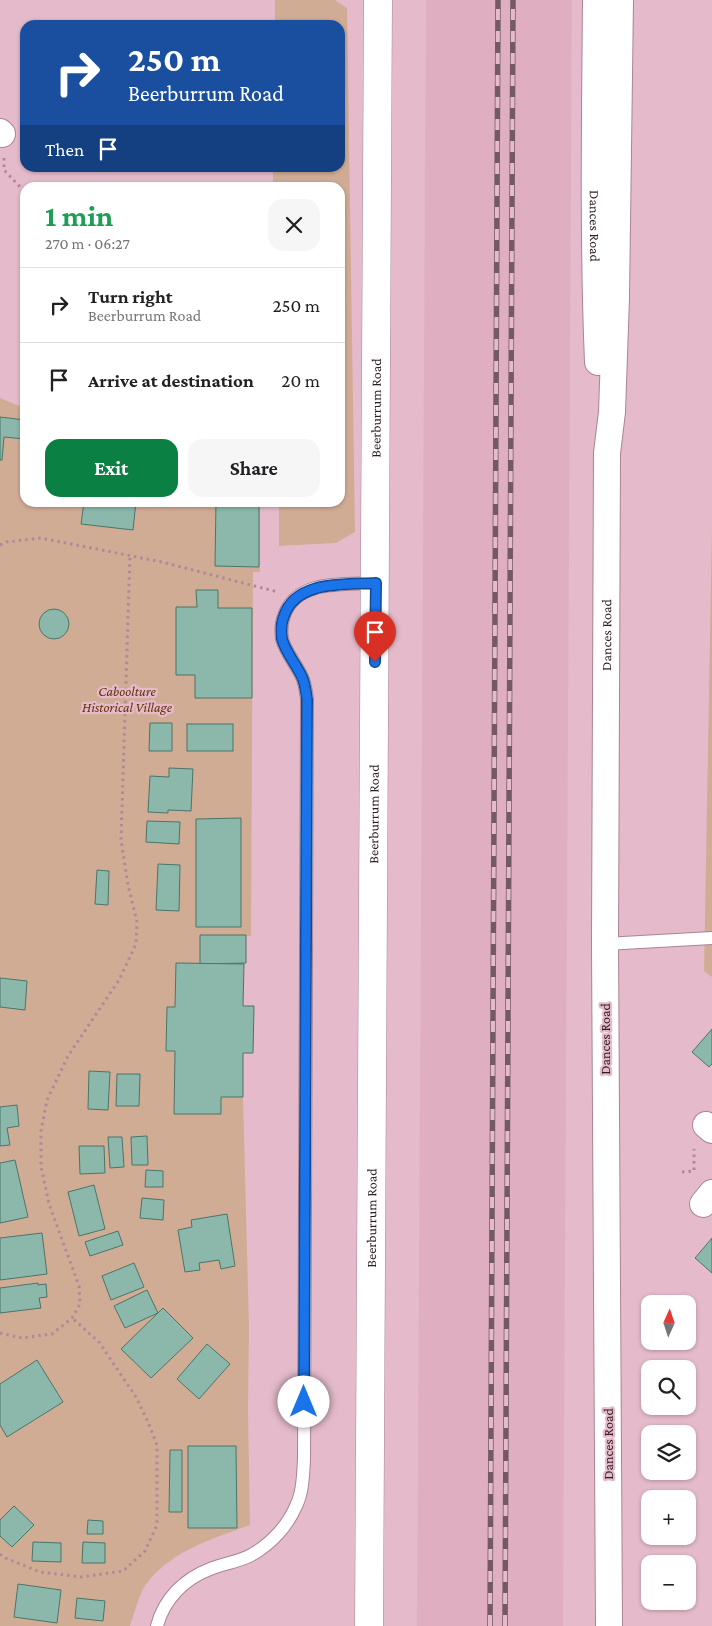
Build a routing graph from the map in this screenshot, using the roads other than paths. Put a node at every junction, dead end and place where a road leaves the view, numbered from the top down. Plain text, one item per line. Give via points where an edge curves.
1 (378, 0) edge
2 (596, 0) edge
3 (620, 0) edge
4 (607, 96) junction
5 (376, 583) junction
6 (712, 938) edge
7 (605, 944) junction
8 (157, 1626) edge
9 (369, 1626) edge
10 (609, 1626) edge

1 - 5 main road, Beerburrum Road
2 - 4 street, Dances Road
3 - 4 street, Dances Road
4 - 7 street, Dances Road via 595,298 600,411 607,453
5 - 8 lane via 312,589 295,597 282,622 282,639 303,677 307,699 302,1484 297,1505 269,1543 239,1561 211,1568 191,1578 168,1599
5 - 9 main road, Beerburrum Road
6 - 7 lane
7 - 10 street, Dances Road

